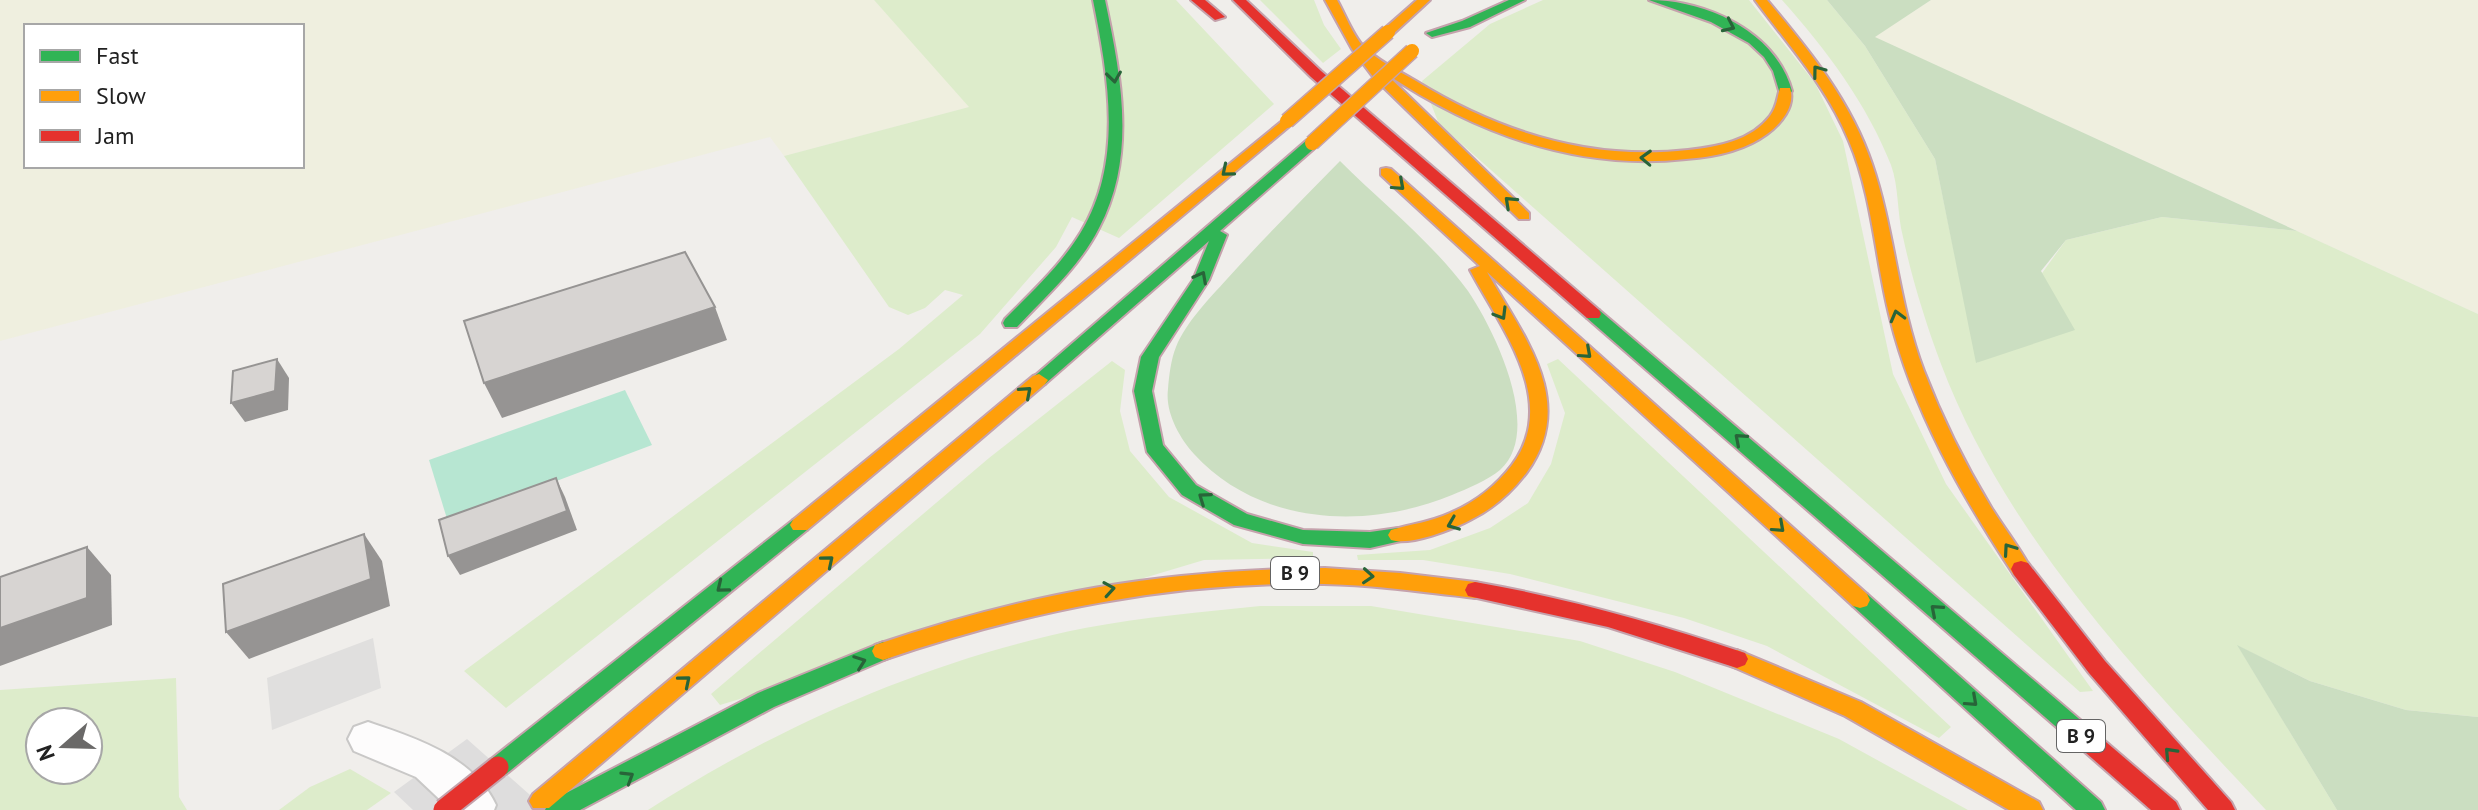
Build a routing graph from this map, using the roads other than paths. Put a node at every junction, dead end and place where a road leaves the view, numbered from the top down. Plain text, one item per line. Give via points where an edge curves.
1 (1099, 0) edge
2 (1197, 0) edge
3 (1204, 0) edge
4 (1239, 0) edge
5 (1331, 0) edge
6 (1424, 0) edge
7 (1519, 0) edge
8 (1655, 0) edge
9 (1761, 0) edge
10 (1459, 8) dead end
11 (1432, 33) junction
12 (1358, 49) junction
13 (1297, 91) dead end
14 (1342, 132) dead end
15 (1376, 163) dead end
16 (1224, 222) junction
17 (1535, 226) dead end
18 (1465, 245) junction
19 (1609, 304) dead end
20 (1675, 383) junction
21 (892, 451) junction
22 (368, 739) dead end
23 (534, 806) edge
24 (444, 810) edge
25 (481, 810) edge
26 (557, 810) edge
27 (2031, 810) edge
28 (2093, 810) edge
29 (2168, 810) edge
30 (2223, 810) edge

1 -> 21 highway via 1112,60 1119,136 1100,209 1072,257
2 - 3 highway via 1225,23
4 - 20 highway, B 9 via 1316,74
5 - 12 highway
6 -> 21 highway, bridge
7 - 11 highway
8 -> 12 highway via 1716,20 1763,49 1780,69 1786,87 1774,121 1747,139 1701,154 1657,159 1557,149 1516,139 1444,108
30 -> 9 highway via 2079,645 1988,518 1955,462 1902,334 1861,153 1824,78
10 - 11 highway
11 - 16 highway, bridge
17 -> 12 highway via 1408,106
13 - 14 highway
15 -> 18 highway
18 -> 16 highway via 1537,380 1542,416 1536,447 1493,503 1458,523 1423,535 1343,542 1286,535 1238,519 1202,499 1157,452 1146,422 1143,392 1148,365 1163,329 1201,280
23 -> 16 highway
18 -> 28 highway
19 - 20 highway
29 -> 20 highway, B 9
21 -> 24 highway, bridge
22 - 25 street via 431,764
26 -> 27 highway, B 9 via 616,784 766,700 986,616 1106,588 1281,573 1459,584 1641,628 1741,661 1850,708

